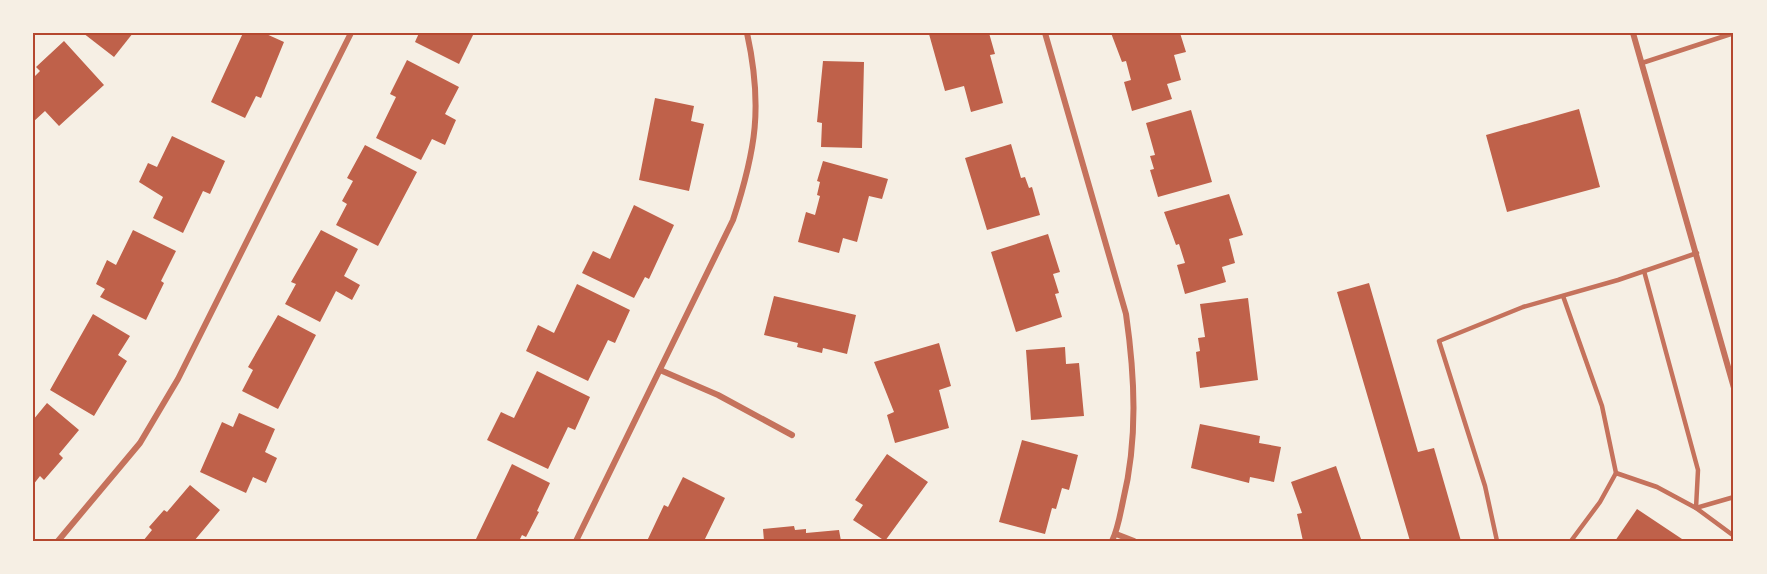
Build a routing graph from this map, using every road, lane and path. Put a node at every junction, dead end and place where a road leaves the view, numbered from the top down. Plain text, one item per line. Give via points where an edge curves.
1 (351, 33) edge
2 (747, 33) edge
3 (1045, 33) edge
4 (1633, 33) edge
5 (1734, 33) edge
6 (1642, 63) junction
7 (1697, 254) junction
8 (1644, 271) junction
9 (1563, 296) junction
10 (660, 370) junction
11 (1734, 388) edge
12 (792, 435) dead end
13 (1616, 473) junction
14 (1734, 497) edge
15 (1696, 508) junction
16 (1734, 536) edge
17 (1114, 538) edge
18 (58, 541) edge
19 (576, 541) edge
20 (1134, 541) edge
21 (1497, 541) edge
22 (1571, 541) edge

1 - 18 street via 178,379 140,443
2 - 10 street via 755,69 757,123 750,169 733,220
3 - 17 street via 1126,314 1131,347 1135,405 1130,475
4 - 6 street
5 - 6 lane
6 - 7 street
7 - 8 lane
7 - 11 street
8 - 9 lane
8 - 15 lane via 1698,470
9 - 13 lane via 1602,406
9 - 21 lane via 1522,307 1439,341 1482,475
10 - 12 street via 718,394
10 - 19 street
13 - 15 lane via 1657,487
13 - 22 lane
14 - 15 lane
15 - 16 lane
17 - 20 street

